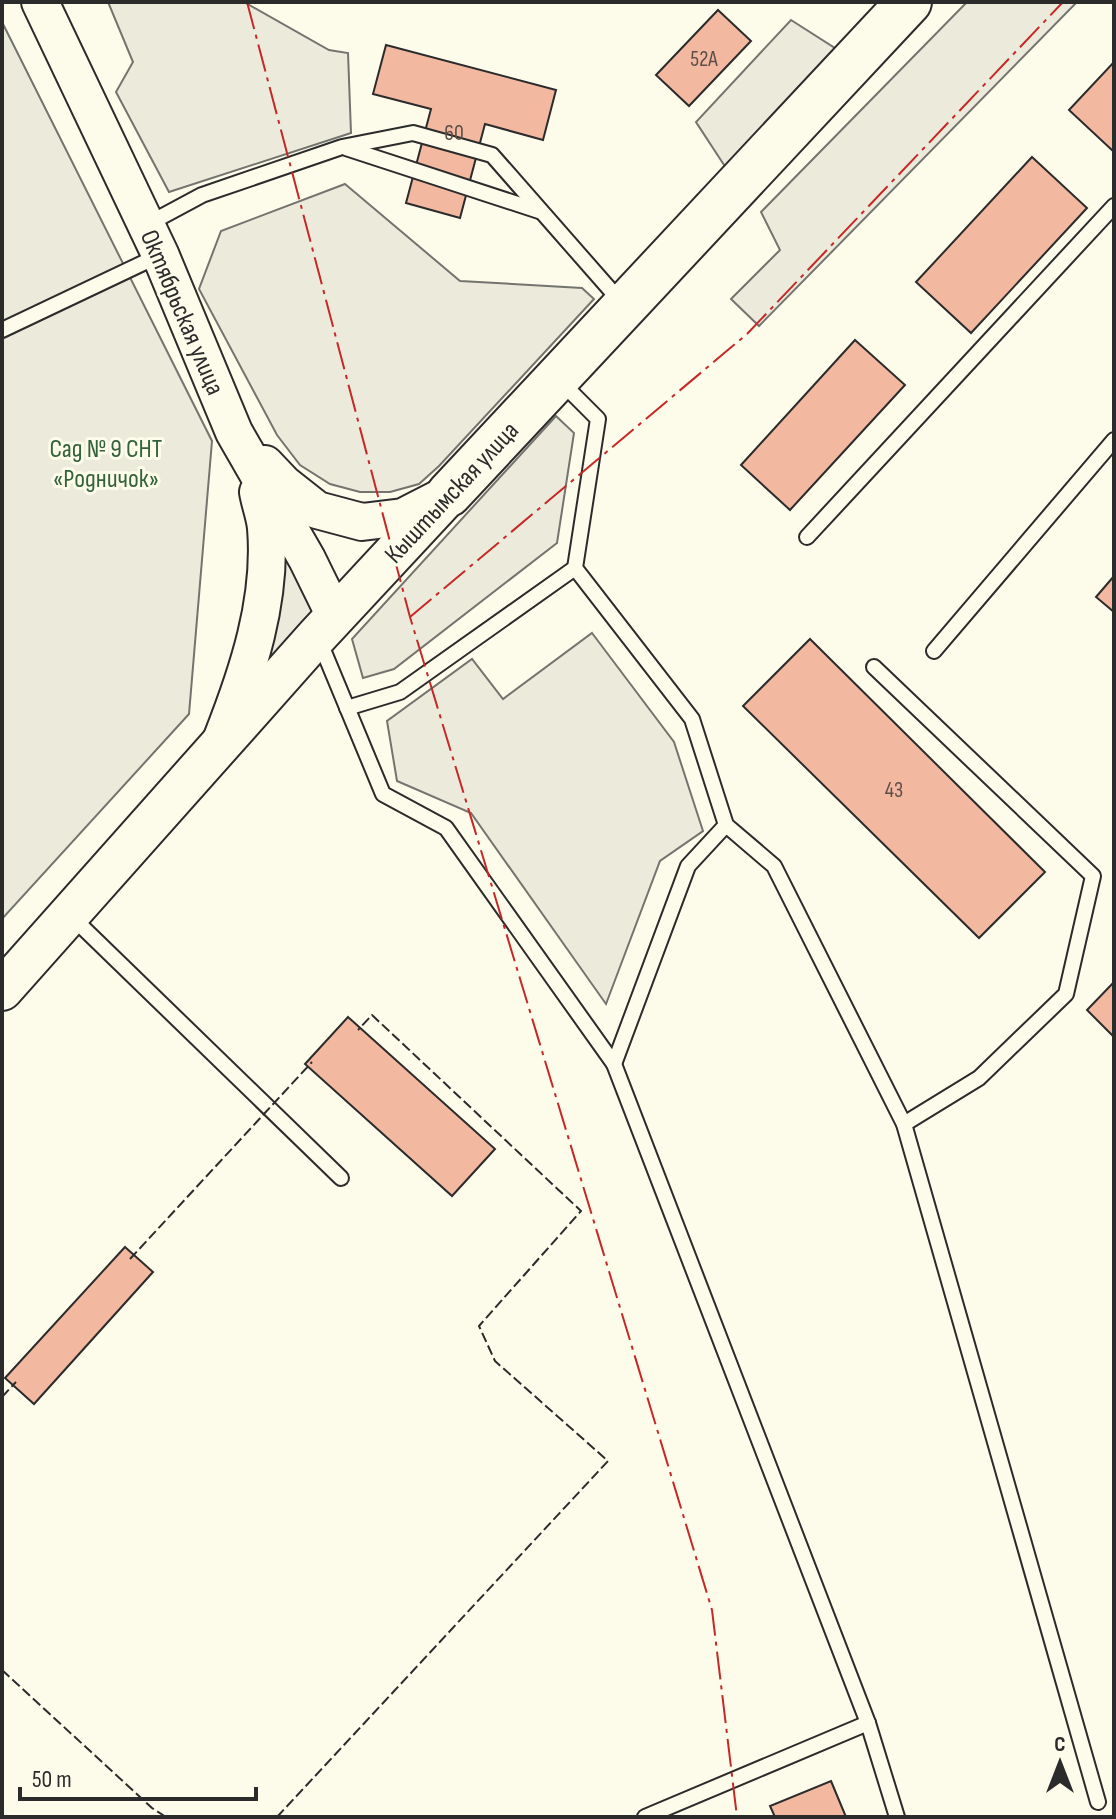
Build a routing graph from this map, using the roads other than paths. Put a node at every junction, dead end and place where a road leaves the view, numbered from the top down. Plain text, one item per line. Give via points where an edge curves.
1 (40, 2) edge
2 (909, 2) edge
3 (342, 147) junction
4 (1114, 206) edge
5 (539, 211) junction
6 (153, 239) junction
7 (624, 305) junction
8 (2, 330) edge
9 (557, 378) junction
10 (234, 432) junction
11 (1114, 440) edge
12 (449, 494) junction
13 (807, 537) dead end
14 (575, 568) junction
15 (326, 626) junction
16 (934, 651) dead end
17 (874, 667) dead end
18 (347, 708) junction
19 (220, 744) junction
20 (726, 825) junction
21 (69, 914) junction
22 (2, 990) edge
23 (614, 1064) junction
24 (904, 1124) junction
25 (341, 1178) dead end
26 (868, 1723) junction
27 (1098, 1802) dead end
28 (645, 1817) edge
29 (897, 1817) edge

1 - 6 street, Октябрьская улица
2 - 7 main road, Кыштымская улица
3 - 5 lane
3 - 5 lane via 413,133 492,155
3 - 6 lane via 202,195
4 - 13 lane
5 - 7 lane
6 - 8 lane
6 - 10 street, Октябрьская улица
7 - 9 main road, Кыштымская улица
9 - 12 main road, Кыштымская улица
9 - 14 lane via 598,419
10 - 12 street via 317,510 362,522 403,517
10 - 15 street, Октябрьская улица via 307,559
10 - 19 street via 254,477 266,527 265,583 244,681
11 - 16 lane
12 - 15 main road, Кыштымская улица
14 - 18 lane via 400,692
14 - 20 lane via 692,719
15 - 18 lane
15 - 19 main road, Кыштымская улица
17 - 24 lane via 1093,876 1066,994 979,1078
18 - 23 lane via 383,794 446,828
19 - 21 main road, Кыштымская улица
20 - 23 lane via 688,866
20 - 24 lane via 774,866
21 - 22 main road, Кыштымская улица
21 - 25 lane
23 - 26 lane
24 - 27 lane
26 - 28 lane
26 - 29 lane

